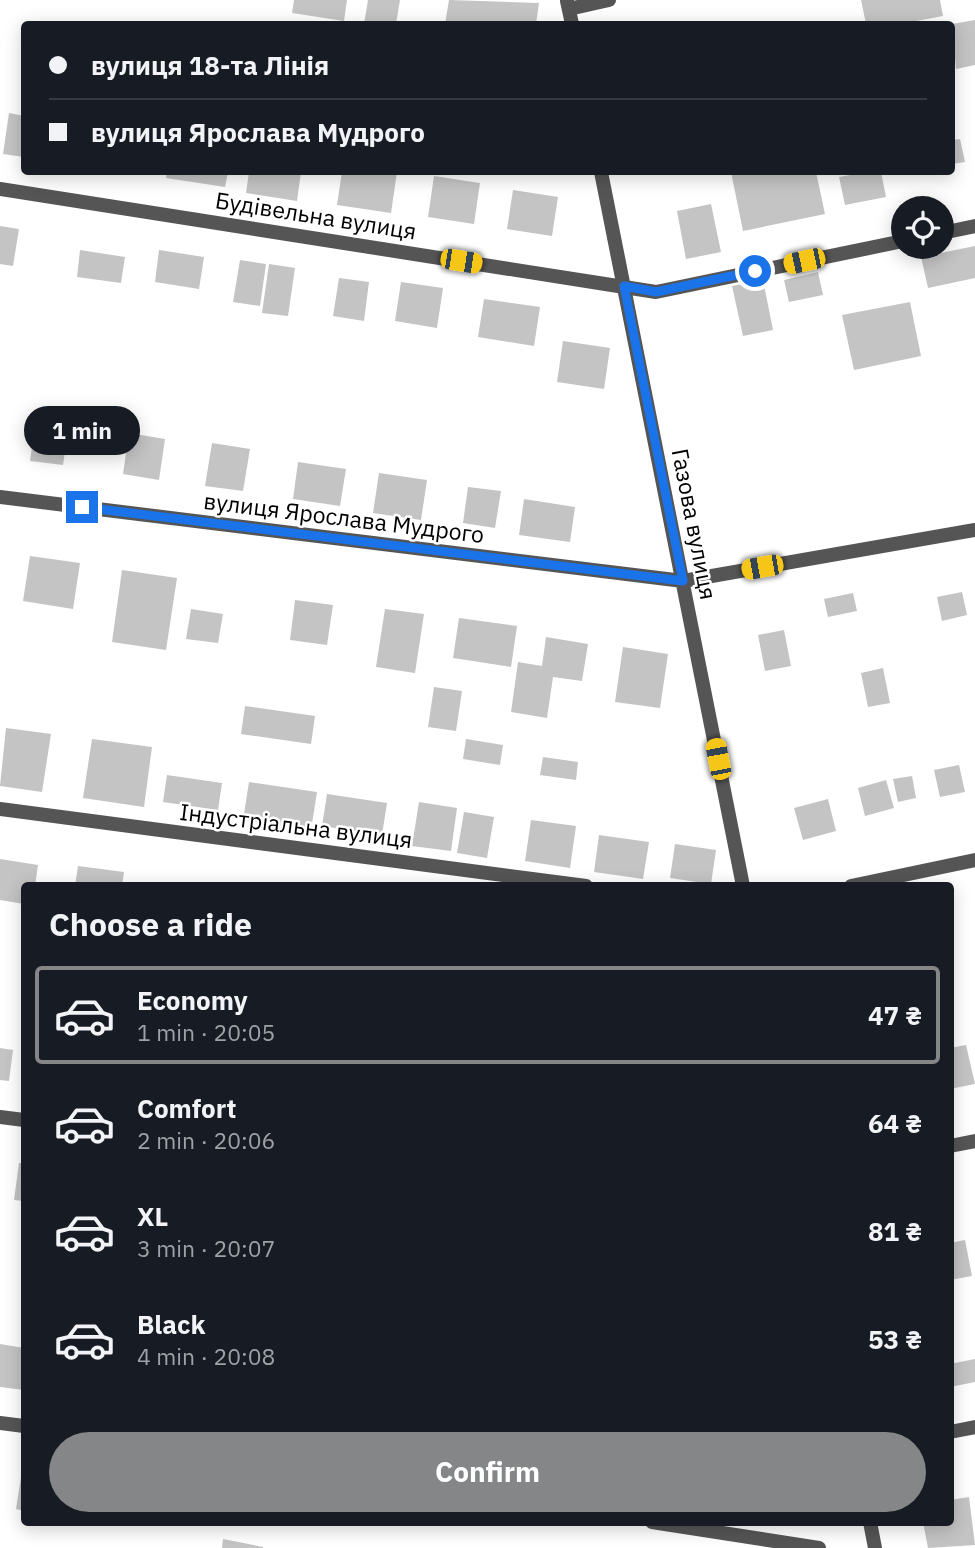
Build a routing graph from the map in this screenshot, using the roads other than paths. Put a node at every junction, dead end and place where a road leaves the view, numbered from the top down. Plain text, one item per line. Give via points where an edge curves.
1 (609, 0) edge
2 (568, 4) edge
3 (602, 175) edge
4 (0, 189) edge
5 (975, 226) edge
6 (954, 230) edge
7 (891, 243) edge
8 (624, 286) junction
9 (0, 497) edge
10 (975, 530) edge
11 (683, 581) junction
12 (0, 809) edge
13 (975, 860) edge
14 (556, 882) edge
15 (742, 882) edge
16 (870, 882) edge
17 (0, 1117) edge
18 (21, 1120) edge
19 (975, 1141) edge
20 (954, 1145) edge
21 (0, 1423) edge
22 (21, 1426) edge
23 (975, 1427) edge
24 (954, 1431) edge
25 (678, 1526) edge
26 (871, 1526) edge
27 (819, 1548) edge
28 (875, 1548) edge

1 - 2 street
3 - 8 street, Газова вулиця
4 - 8 street, Будівельна вулиця
5 - 6 street
7 - 8 street, Будівельна вулиця via 656,292
8 - 11 street, Газова вулиця
9 - 11 street, вулиця Ярослава Мудрого
10 - 11 street, вулиця Ярослава Мудрого
11 - 15 street, Газова вулиця
12 - 14 street, Індустріальна вулиця
13 - 16 street
17 - 18 street
19 - 20 street
21 - 22 street
23 - 24 street
25 - 27 street
26 - 28 street

